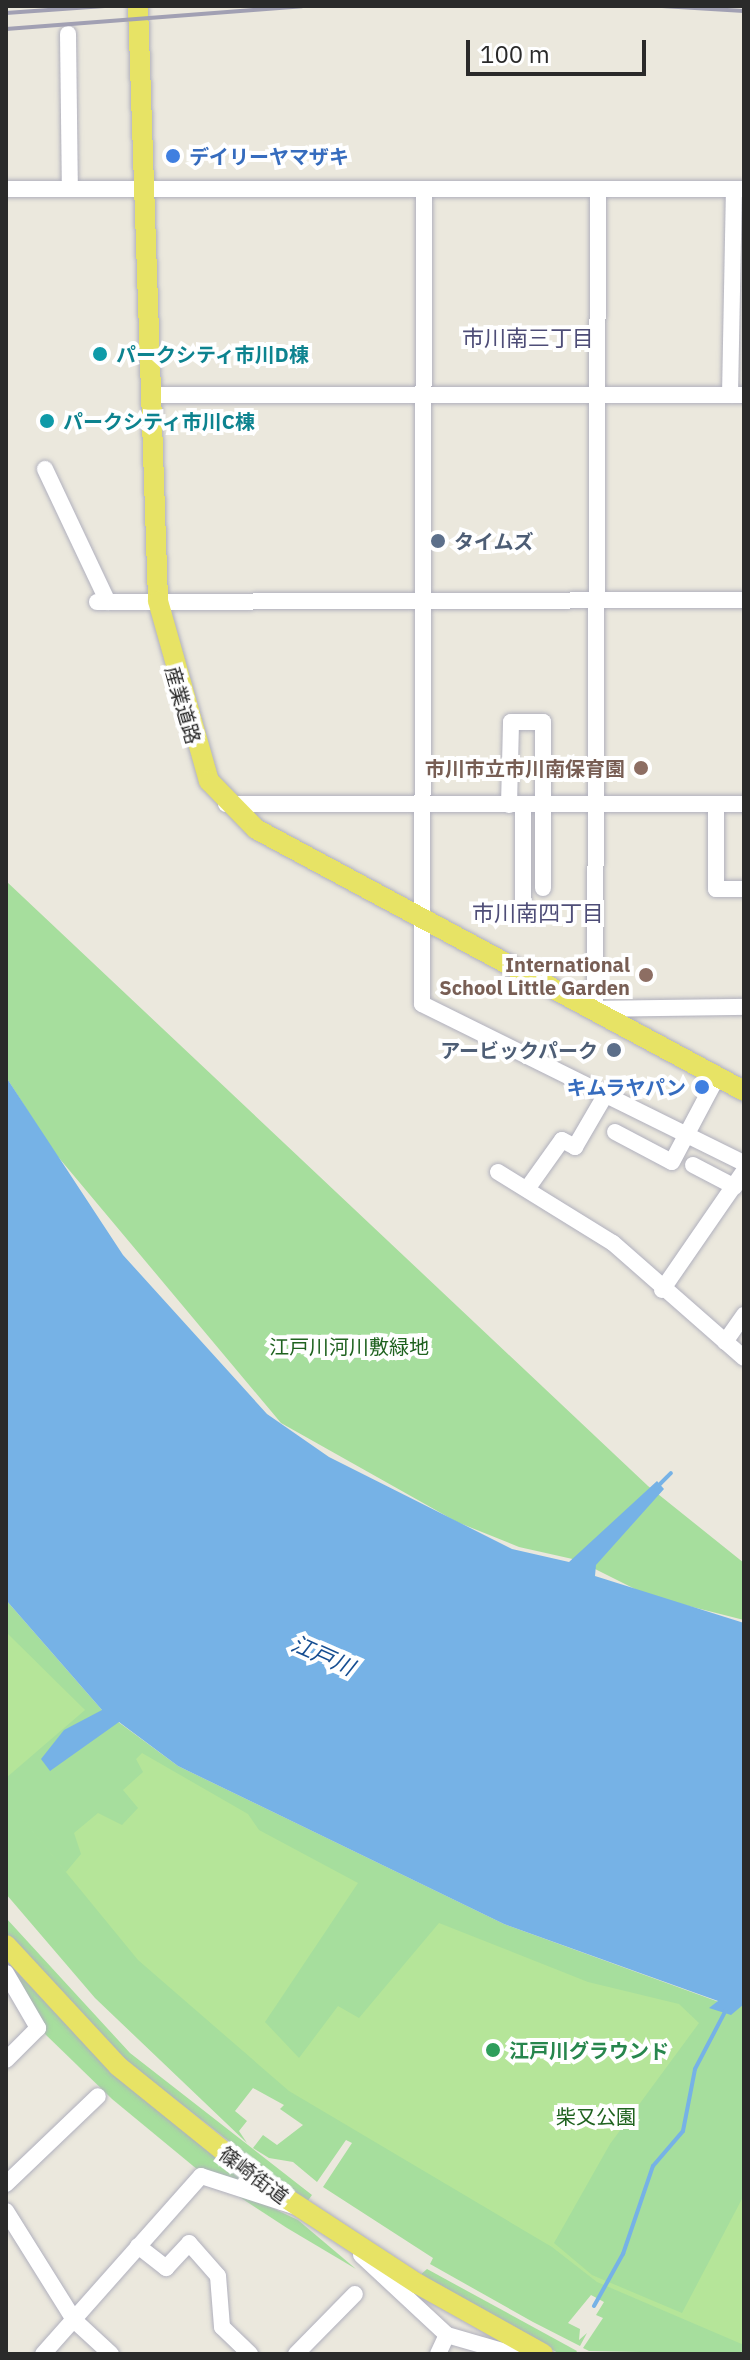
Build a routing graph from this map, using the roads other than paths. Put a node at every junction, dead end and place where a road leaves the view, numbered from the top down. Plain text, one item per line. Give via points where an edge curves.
1 (138, 6) edge
2 (68, 34) dead end
3 (147, 188) junction
4 (6, 189) edge
5 (70, 189) junction
6 (424, 189) junction
7 (598, 189) junction
8 (739, 189) edge
9 (151, 395) junction
10 (421, 395) junction
11 (737, 395) edge
12 (597, 396) junction
13 (45, 469) dead end
14 (596, 599) junction
15 (422, 600) junction
16 (744, 600) edge
17 (158, 601) junction
18 (225, 804) junction
19 (543, 804) junction
20 (597, 804) junction
21 (744, 804) edge
22 (423, 805) junction
23 (516, 805) junction
24 (716, 805) junction
25 (543, 888) dead end
26 (744, 889) edge
27 (523, 903) dead end
28 (421, 913) junction
29 (744, 1007) edge
30 (595, 1009) junction
31 (717, 1077) junction
32 (744, 1091) edge
33 (606, 1094) junction
34 (615, 1132) dead end
35 (686, 1134) junction
36 (744, 1163) edge
37 (693, 1165) dead end
38 (744, 1171) edge
39 (498, 1172) dead end
40 (735, 1187) junction
41 (527, 1189) junction
42 (662, 1290) junction
43 (744, 1315) edge
44 (725, 1342) junction
45 (744, 1358) edge
46 (6, 1945) edge
47 (6, 1973) edge
48 (6, 2060) edge
49 (98, 2096) dead end
50 (6, 2184) edge
51 (297, 2207) junction
52 (6, 2211) edge
53 (138, 2246) junction
54 (358, 2246) junction
55 (355, 2294) dead end
56 (74, 2320) junction
57 (447, 2335) junction
58 (43, 2354) edge
59 (111, 2354) edge
60 (250, 2354) edge
61 (296, 2354) edge
62 (438, 2354) edge
63 (513, 2354) edge
64 (543, 2354) edge

1 - 3 main road, 産業道路
2 - 5 street
3 - 5 street
3 - 6 street
3 - 9 main road, 産業道路
4 - 5 street
6 - 7 street
6 - 10 street
7 - 8 street
7 - 12 street
8 - 11 street
9 - 10 street
9 - 17 main road, 産業道路
10 - 12 street
10 - 15 street
11 - 12 street
12 - 14 street
13 - 17 street via 94,561 102,602
14 - 15 street
14 - 16 street
14 - 20 street
15 - 17 street
15 - 22 street
17 - 18 main road, 産業道路 via 199,761
18 - 22 street
18 - 28 main road, 産業道路 via 256,829
19 - 20 street
19 - 23 street
19 - 23 street via 543,722 511,722
19 - 25 street
20 - 24 street
20 - 30 street
21 - 24 street
22 - 23 street
22 - 28 street
23 - 27 street
24 - 26 street via 716,889
28 - 30 main road, 産業道路
28 - 33 street via 422,1004
29 - 30 street
30 - 31 main road, 産業道路
31 - 32 main road, 産業道路
31 - 35 street
33 - 35 street
33 - 41 street via 575,1147 562,1140
34 - 35 street via 672,1162
35 - 36 street
37 - 40 street
38 - 40 street
39 - 41 street
40 - 42 street
41 - 42 street via 613,1243
42 - 44 street
43 - 44 street
44 - 45 street
46 - 51 main road, 篠崎街道 via 118,2066
47 - 48 street via 38,2028
49 - 50 street
51 - 53 street via 201,2176
51 - 54 main road, 篠崎街道
52 - 56 street
53 - 56 street
53 - 60 street via 166,2268 189,2243 218,2276 222,2327
54 - 57 street
54 - 64 main road, 篠崎街道
55 - 61 street
56 - 58 street
56 - 59 street
57 - 62 street
57 - 63 street

